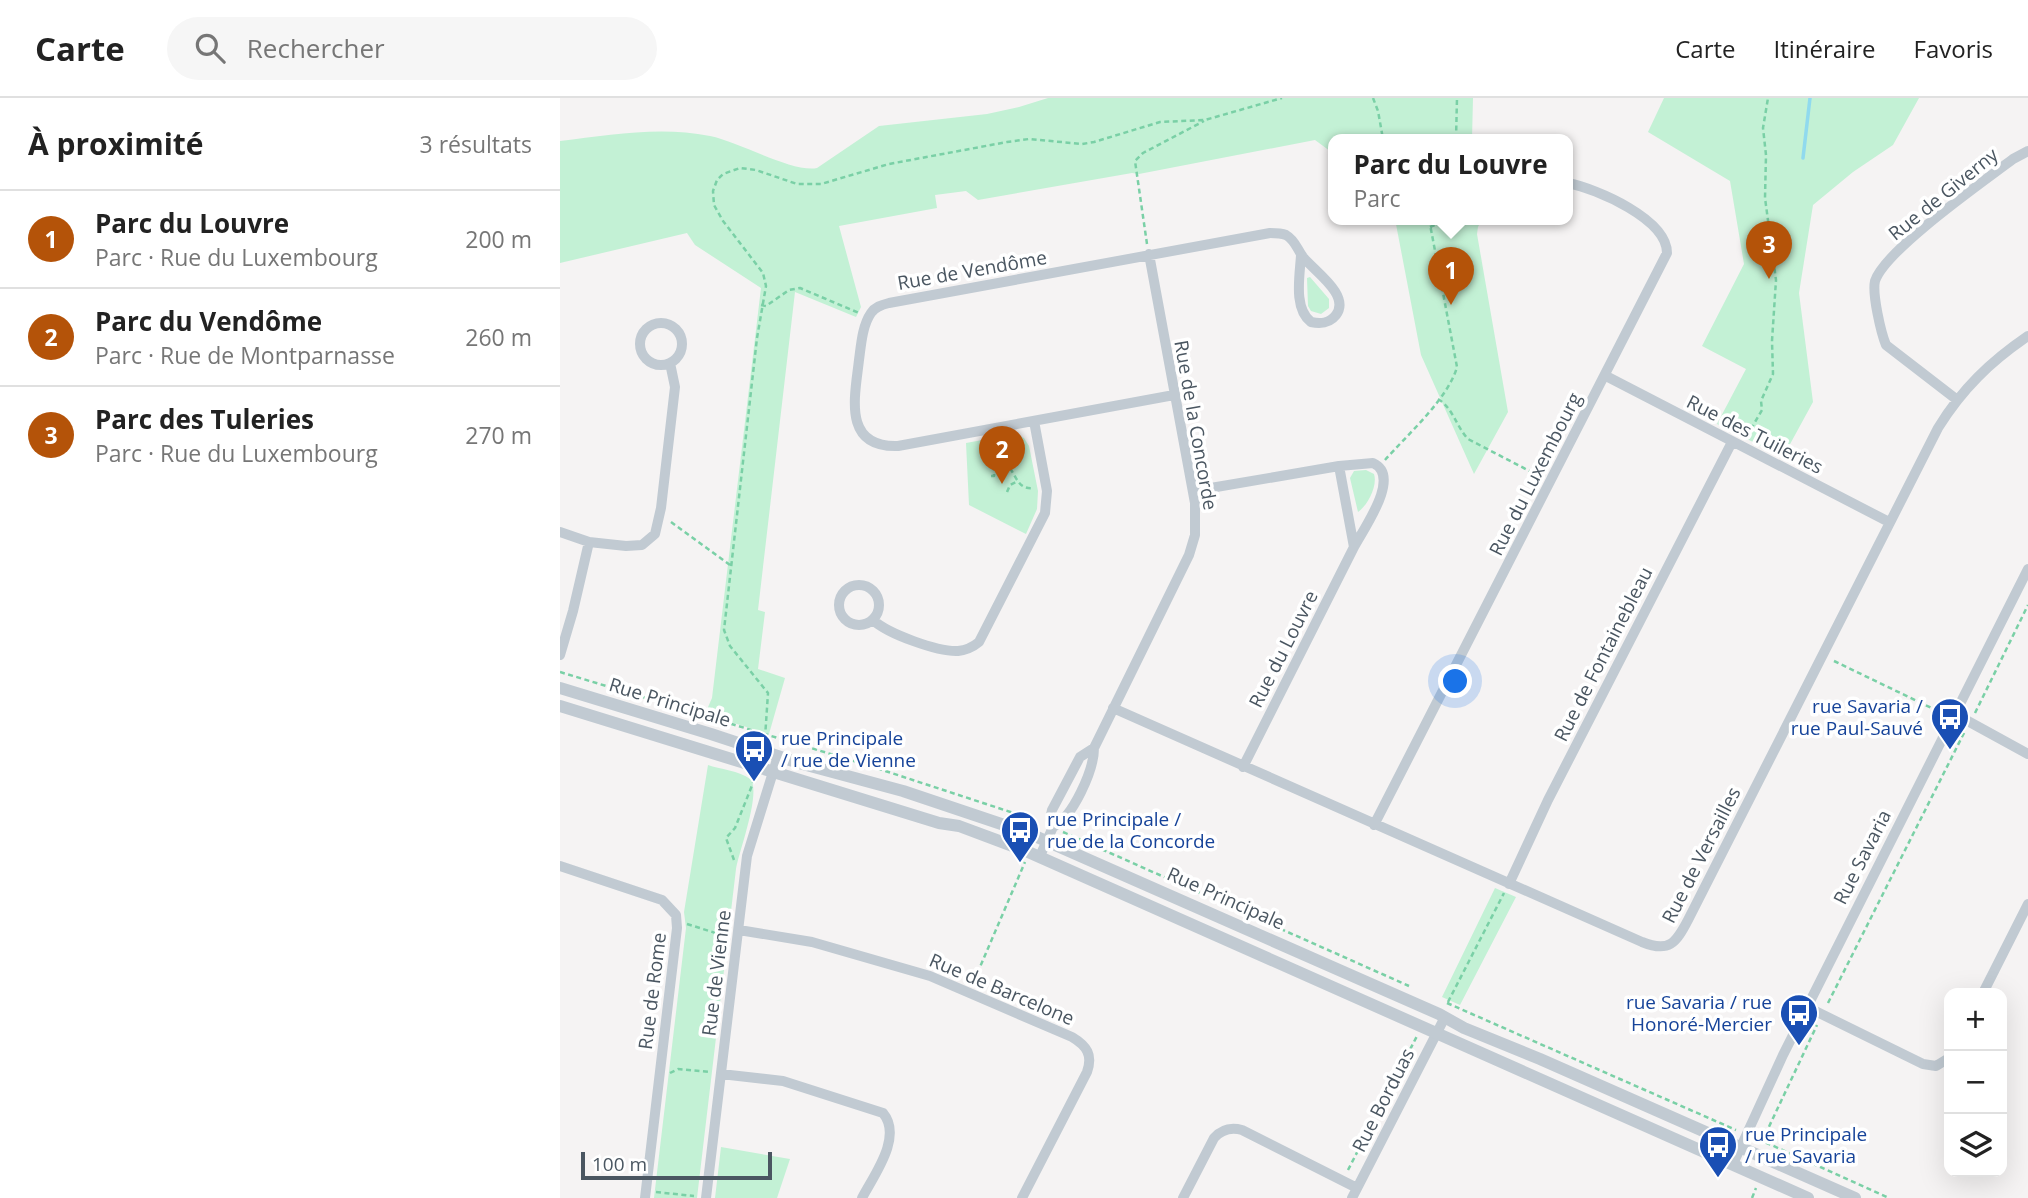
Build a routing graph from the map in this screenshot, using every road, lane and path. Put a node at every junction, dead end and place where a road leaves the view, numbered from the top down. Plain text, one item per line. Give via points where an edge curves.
1 (1282, 98) edge
2 (1373, 98) edge
3 (1457, 98) edge
4 (1768, 98) edge
5 (1205, 120) junction
6 (1382, 134) edge
7 (1456, 134) edge
8 (2028, 151) edge
9 (1573, 184) edge
10 (1435, 225) edge
11 (1430, 227) joint
12 (1148, 250) junction
13 (1301, 255) junction
14 (761, 305) junction
15 (858, 312) dead end
16 (2028, 336) edge
17 (670, 363) dead end
18 (1606, 376) junction
19 (1758, 394) dead end
20 (1174, 395) junction
21 (1763, 397) junction
22 (1438, 399) junction
23 (1956, 400) junction
24 (1757, 419) junction
25 (1034, 421) junction
26 (1763, 422) dead end
27 (1736, 439) junction
28 (985, 440) dead end
29 (1385, 460) dead end
30 (994, 462) junction
31 (1339, 466) junction
32 (991, 476) dead end
33 (1542, 478) dead end
34 (1018, 481) junction
35 (1037, 487) dead end
36 (1193, 491) junction
37 (1007, 492) dead end
38 (669, 520) dead end
39 (1889, 522) junction
40 (560, 532) edge
41 (589, 542) junction
42 (1354, 547) junction
43 (730, 565) junction
44 (2028, 569) edge
45 (2028, 605) edge
46 (873, 620) dead end
47 (560, 655) edge
48 (1830, 659) dead end
49 (560, 673) edge
50 (560, 688) edge
51 (560, 706) edge
52 (1113, 708) junction
53 (1975, 711) dead end
54 (1941, 713) dead end
55 (1955, 714) junction
56 (765, 735) junction
57 (1961, 739) dead end
58 (1094, 748) junction
59 (2028, 754) edge
60 (778, 756) junction
61 (1243, 766) junction
62 (773, 772) junction
63 (1028, 817) dead end
64 (1374, 825) junction
65 (1053, 827) junction
66 (1075, 838) dead end
67 (1047, 840) junction
68 (1040, 856) junction
69 (1025, 864) dead end
70 (560, 866) edge
71 (1507, 888) junction
72 (2028, 904) edge
73 (687, 923) dead end
74 (738, 930) junction
75 (725, 936) dead end
76 (973, 984) dead end
77 (1410, 986) dead end
78 (1986, 988) edge
79 (1828, 1003) dead end
80 (1807, 1007) junction
81 (1445, 1017) junction
82 (1815, 1028) dead end
83 (1437, 1034) junction
84 (1413, 1045) dead end
85 (1944, 1061) edge
86 (660, 1073) junction
87 (716, 1073) junction
88 (1730, 1127) dead end
89 (1741, 1147) junction
90 (1733, 1164) junction
91 (1348, 1169) dead end
92 (1756, 1187) dead end
93 (1354, 1193) edge
94 (646, 1194) edge
95 (700, 1197) edge
96 (862, 1198) edge
97 (1022, 1198) edge
98 (1183, 1198) edge
99 (1752, 1198) edge
100 (1808, 1198) edge
101 (1855, 1198) edge
102 (1889, 1198) edge

1 - 5 path
2 - 6 path
3 - 7 path
4 - 21 path via 1763,128 1764,188 1777,287 1773,374
5 - 12 path via 1135,161
5 - 14 path via 1160,122 1082,144 1029,139 1007,142 889,164 821,184 797,184 747,168 729,170 717,180 712,198 723,221 763,273 766,286
8 - 23 street, Rue de Giverny via 1928,225 1876,279 1874,290 1886,345
9 - 18 street, Rue du Luxembourg via 1617,200 1656,228 1666,243 1663,262
10 - 11 path
11 - 22 path via 1457,359 1455,375
12 - 13 street, Rue de Vendôme via 1270,233 1288,236
12 - 20 street, Rue de la Concorde
12 - 25 street, Rue de Vendôme via 889,303 871,313 865,324 853,408 861,430 871,440 898,446
13 - 13 street, Rue de Vendôme via 1302,312 1311,322 1326,322 1338,313 1339,298
14 - 15 path via 800,288
14 - 43 path
16 - 23 street, Rue de Versailles via 1989,365
17 - 41 street via 675,387 657,529 652,538 637,546
18 - 27 street, Rue des Tuileries
18 - 64 street, Rue du Luxembourg
19 - 21 path
20 - 25 street, Rue de Vendôme
20 - 36 street, Rue de la Concorde
21 - 24 path
22 - 29 path
22 - 33 path via 1468,439
23 - 39 street, Rue de Versailles
24 - 26 path
24 - 27 path
25 - 46 street via 1047,491 1045,513 979,642 965,650 948,650 891,633
27 - 39 street, Rue des Tuileries
27 - 71 street, Rue de Fontainebleau
28 - 30 path
30 - 32 path
30 - 34 path via 1009,467
31 - 36 street, Rue du Louvre
31 - 42 street
31 - 42 street, Rue du Louvre via 1373,463 1382,469 1385,480
34 - 35 path via 1027,488
34 - 37 path
36 - 52 street, Rue de la Concorde via 1195,535 1189,555
38 - 43 path
39 - 71 street, Rue de Versailles via 1676,941 1661,947 1648,945
40 - 41 street
41 - 47 street
42 - 61 street, Rue du Louvre
43 - 56 path via 726,639 766,691
44 - 55 street, Rue Savaria
45 - 53 path
48 - 54 path
49 - 56 path, Rue Principale
50 - 60 street, Rue Principale
51 - 62 street, Rue Principale
52 - 58 street, Rue de la Concorde
52 - 61 street, Rue de Versailles
55 - 59 street
55 - 80 street, Rue Savaria
56 - 63 path, Rue Principale
57 - 79 path, Rue Savaria
58 - 65 street, Rue de la Concorde via 1093,765 1066,818
58 - 65 street, Rue de la Concorde via 1080,757 1052,810
60 - 62 street, Rue de Vienne
60 - 67 street, Rue Principale via 903,791
61 - 64 street, Rue de Versailles
62 - 68 street, Rue Principale
62 - 74 street, Rue de Vienne via 747,856
64 - 71 street, Rue de Versailles
65 - 67 street, Rue de la Concorde
66 - 77 path, Rue Principale
67 - 68 street, Rue de la Concorde
67 - 81 street, Rue Principale
68 - 83 street, Rue Principale
69 - 76 path
70 - 86 street, Rue de Rome via 662,900 676,915
71 - 88 path via 1448,1003
72 - 78 street
73 - 75 path
74 - 87 street, Rue de Vienne
74 - 97 street, Rue de Barcelone via 812,942 930,976 1079,1041 1089,1054 1089,1065
80 - 85 street via 1927,1066
80 - 89 street, Rue Savaria
81 - 83 street, Rue Borduas
81 - 89 street, Rue Principale
82 - 102 path via 1766,1133 1766,1143
83 - 90 street, Rue Principale
83 - 93 street, Rue Borduas
84 - 91 path, Rue Borduas
86 - 87 path via 678,1069
86 - 94 street, Rue de Rome
87 - 95 street, Rue de Vienne
87 - 96 street via 783,1081 883,1113 891,1126 890,1141
89 - 90 street, Rue Savaria
89 - 101 street, Rue Principale
90 - 100 street, Rue Principale
92 - 99 path
93 - 98 street via 1242,1130 1231,1129 1214,1138
94 - 95 path

